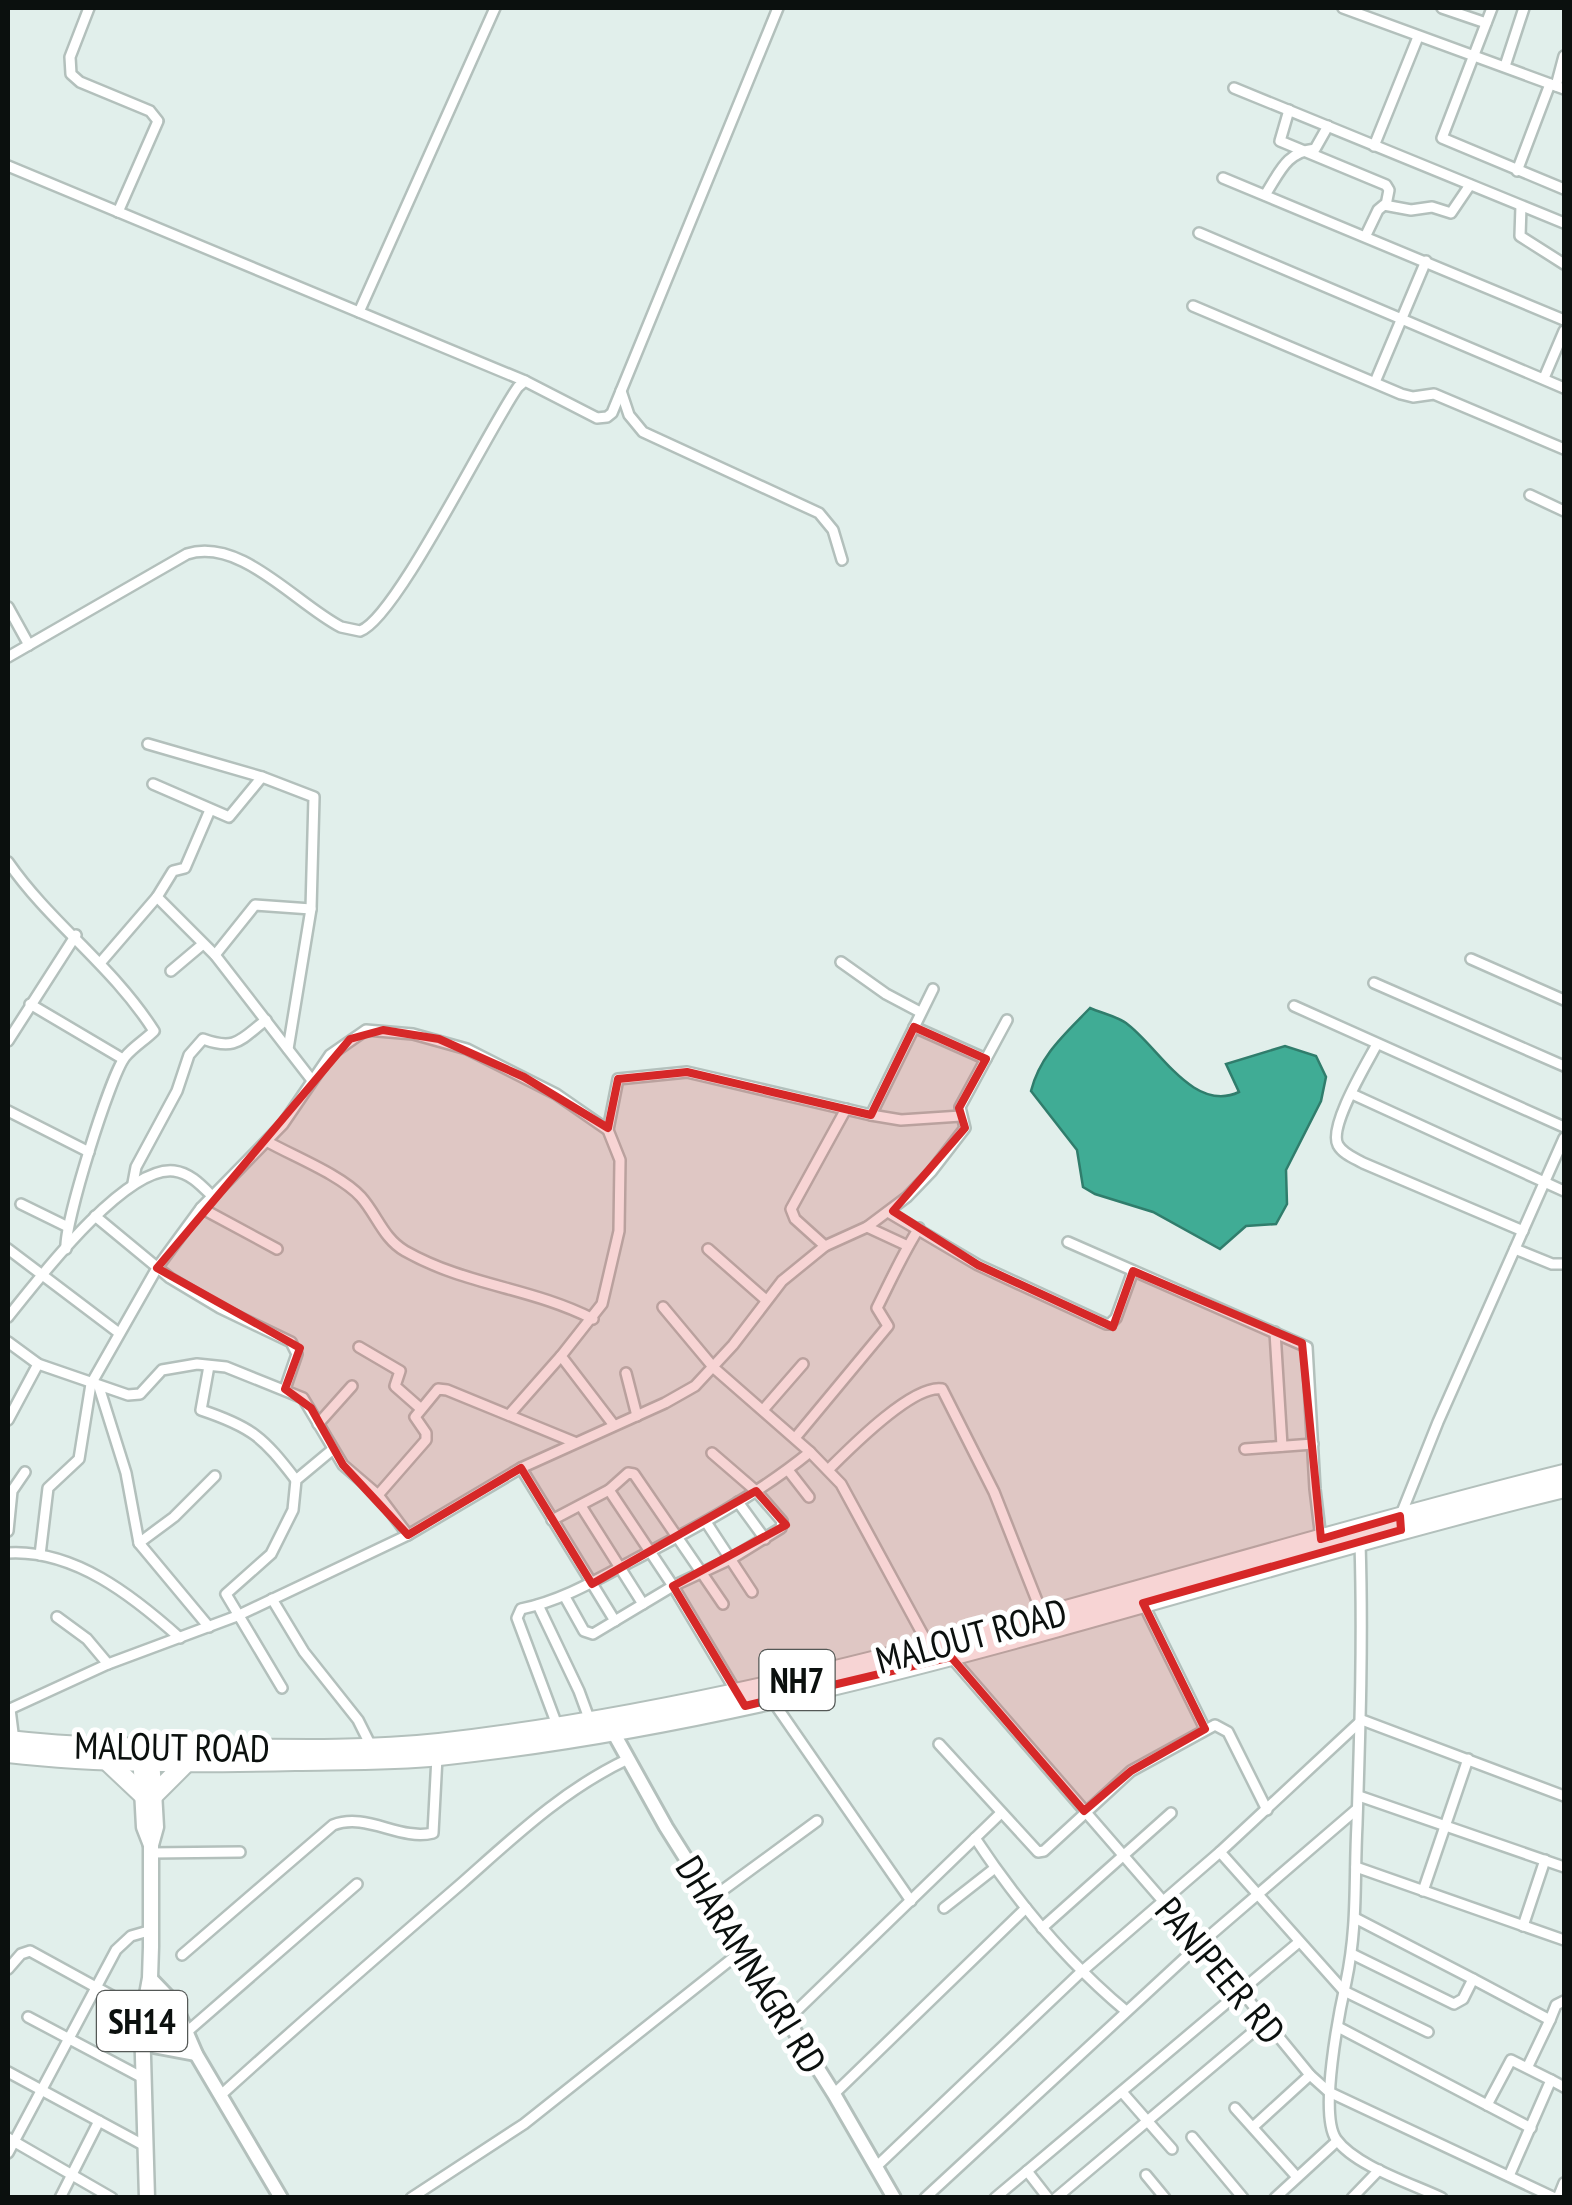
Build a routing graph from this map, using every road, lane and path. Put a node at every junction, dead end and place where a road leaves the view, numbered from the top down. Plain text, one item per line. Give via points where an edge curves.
1 (89, 8) edge
2 (495, 8) edge
3 (778, 8) edge
4 (1343, 8) edge
5 (1442, 8) edge
6 (1492, 8) edge
7 (1524, 8) edge
8 (1486, 24) junction
9 (1418, 37) junction
10 (1474, 56) junction
11 (1564, 56) edge
12 (1504, 66) junction
13 (1557, 87) edge
14 (1234, 88) dead end
15 (1289, 110) junction
16 (1328, 126) junction
17 (1374, 146) junction
18 (1300, 151) junction
19 (8, 166) edge
20 (1517, 170) junction
21 (1223, 178) dead end
22 (1470, 185) junction
23 (1564, 189) edge
24 (1266, 195) junction
25 (1386, 205) junction
26 (1520, 206) junction
27 (118, 212) junction
28 (1564, 223) edge
29 (1199, 233) dead end
30 (1366, 235) junction
31 (1426, 261) junction
32 (1564, 264) edge
33 (1194, 306) dead end
34 (359, 312) junction
35 (1402, 319) junction
36 (1564, 320) edge
37 (1564, 331) edge
38 (1544, 378) junction
39 (524, 381) junction
40 (1375, 382) junction
41 (1564, 388) edge
42 (621, 391) junction
43 (1564, 449) edge
44 (1530, 495) dead end
45 (1564, 511) edge
46 (842, 560) dead end
47 (8, 607) edge
48 (29, 645) junction
49 (8, 657) edge
50 (148, 744) dead end
51 (262, 778) junction
52 (153, 784) dead end
53 (210, 810) junction
54 (8, 862) edge
55 (157, 896) junction
56 (311, 909) junction
57 (76, 935) junction
58 (203, 944) junction
59 (214, 955) junction
60 (1471, 960) dead end
61 (101, 962) junction
62 (841, 962) dead end
63 (171, 971) dead end
64 (1374, 982) dead end
65 (933, 988) dead end
66 (1564, 1000) edge
67 (30, 1004) junction
68 (1294, 1006) dead end
69 (920, 1012) junction
70 (266, 1020) junction
71 (1007, 1020) dead end
72 (914, 1027) junction
73 (8, 1041) edge
74 (1377, 1044) junction
75 (288, 1049) junction
76 (986, 1058) junction
77 (123, 1059) junction
78 (1564, 1066) edge
79 (311, 1079) junction
80 (1352, 1094) junction
81 (846, 1109) junction
82 (8, 1111) edge
83 (871, 1115) junction
84 (961, 1116) junction
85 (1564, 1127) edge
86 (608, 1130) junction
87 (1564, 1138) edge
88 (268, 1142) junction
89 (89, 1152) junction
90 (134, 1183) junction
91 (1544, 1183) junction
92 (1564, 1191) edge
93 (212, 1196) junction
94 (21, 1204) dead end
95 (201, 1208) junction
96 (888, 1212) junction
97 (95, 1216) junction
98 (68, 1227) junction
99 (867, 1227) junction
100 (919, 1228) junction
101 (1523, 1231) junction
102 (1068, 1242) dead end
103 (825, 1246) junction
104 (908, 1246) junction
105 (8, 1249) edge
106 (66, 1249) junction
107 (708, 1249) dead end
108 (1515, 1249) junction
109 (277, 1250) dead end
110 (1564, 1264) edge
111 (157, 1268) junction
112 (1133, 1271) junction
113 (41, 1276) junction
114 (766, 1300) junction
115 (663, 1307) dead end
116 (8, 1316) edge
117 (593, 1320) junction
118 (119, 1332) junction
119 (1274, 1332) junction
120 (8, 1342) edge
121 (359, 1347) dead end
122 (561, 1356) junction
123 (38, 1364) junction
124 (803, 1364) dead end
125 (210, 1366) junction
126 (714, 1368) junction
127 (626, 1373) dead end
128 (95, 1386) junction
129 (352, 1386) dead end
130 (285, 1389) junction
131 (420, 1408) junction
132 (763, 1410) junction
133 (509, 1415) junction
134 (637, 1416) junction
135 (8, 1420) edge
136 (318, 1424) junction
137 (614, 1424) junction
138 (795, 1438) junction
139 (574, 1442) junction
140 (1313, 1444) junction
141 (1282, 1446) junction
142 (1245, 1448) dead end
143 (332, 1450) junction
144 (810, 1452) junction
145 (712, 1454) dead end
146 (521, 1468) junction
147 (829, 1469) junction
148 (788, 1470) junction
149 (25, 1472) dead end
150 (1564, 1474) edge
151 (215, 1476) dead end
152 (296, 1480) junction
153 (1564, 1488) edge
154 (10, 1490) edge
155 (609, 1490) junction
156 (756, 1492) junction
157 (378, 1495) junction
158 (808, 1497) dead end
159 (738, 1502) junction
160 (581, 1506) junction
161 (552, 1520) junction
162 (706, 1522) junction
163 (1400, 1523) junction
164 (8, 1531) edge
165 (408, 1535) junction
166 (680, 1537) junction
167 (1321, 1538) junction
168 (765, 1540) junction
169 (1360, 1543) junction
170 (139, 1544) junction
171 (650, 1552) junction
172 (8, 1553) edge
173 (40, 1555) junction
174 (731, 1560) junction
175 (619, 1568) junction
176 (702, 1572) junction
177 (592, 1584) junction
178 (674, 1586) junction
179 (752, 1592) dead end
180 (566, 1597) junction
181 (272, 1599) junction
182 (1143, 1603) junction
183 (644, 1604) junction
184 (724, 1604) dead end
185 (538, 1605) junction
186 (237, 1616) junction
187 (57, 1617) dead end
188 (1043, 1617) junction
189 (614, 1621) junction
190 (209, 1627) junction
191 (180, 1638) junction
192 (930, 1648) junction
193 (951, 1657) junction
194 (108, 1664) junction
195 (282, 1688) dead end
196 (741, 1700) junction
197 (772, 1700) junction
198 (9, 1706) edge
199 (1362, 1720) junction
200 (590, 1721) junction
201 (557, 1725) junction
202 (1205, 1729) junction
203 (612, 1730) junction
204 (10, 1744) edge
205 (938, 1744) dead end
206 (371, 1746) junction
207 (146, 1755) junction
208 (248, 1755) junction
209 (438, 1757) junction
210 (1468, 1759) junction
211 (626, 1760) junction
212 (107, 1761) junction
213 (186, 1763) junction
214 (148, 1794) junction
215 (1359, 1796) junction
216 (1564, 1796) edge
217 (1357, 1808) junction
218 (1266, 1810) junction
219 (1084, 1812) junction
220 (1001, 1813) junction
221 (1171, 1813) dead end
222 (817, 1821) dead end
223 (1445, 1825) junction
224 (975, 1838) junction
225 (151, 1848) junction
226 (240, 1852) dead end
227 (1220, 1852) junction
228 (1124, 1856) junction
229 (1545, 1860) junction
230 (1356, 1867) junction
231 (996, 1868) junction
232 (1564, 1868) edge
233 (357, 1884) dead end
234 (1423, 1891) junction
235 (1258, 1896) junction
236 (712, 1898) junction
237 (911, 1900) junction
238 (1164, 1902) junction
239 (944, 1908) dead end
240 (1026, 1908) junction
241 (1356, 1918) junction
242 (1524, 1926) junction
243 (1042, 1928) junction
244 (152, 1930) junction
245 (1564, 1940) edge
246 (1299, 1942) junction
247 (1200, 1944) junction
248 (743, 1950) junction
249 (1352, 1954) junction
250 (182, 1955) dead end
251 (8, 1969) edge
252 (1080, 1973) junction
253 (150, 1978) junction
254 (1473, 1978) junction
255 (96, 1989) junction
256 (1344, 1991) junction
257 (1242, 1992) junction
258 (1564, 2001) edge
259 (1126, 2011) junction
260 (143, 2014) junction
261 (28, 2017) dead end
262 (786, 2020) junction
263 (1550, 2020) junction
264 (1266, 2021) junction
265 (1338, 2026) junction
266 (188, 2031) junction
267 (1428, 2032) dead end
268 (68, 2039) junction
269 (144, 2044) junction
270 (196, 2054) junction
271 (1528, 2066) junction
272 (8, 2072) edge
273 (1310, 2075) junction
274 (146, 2080) junction
275 (1551, 2080) junction
276 (1564, 2087) edge
277 (40, 2090) junction
278 (1122, 2092) junction
279 (1329, 2092) junction
280 (834, 2094) junction
281 (221, 2095) junction
282 (1487, 2105) junction
283 (1235, 2108) dead end
284 (99, 2121) junction
285 (1147, 2121) junction
286 (1252, 2126) junction
287 (1531, 2128) junction
288 (1192, 2137) dead end
289 (11, 2140) edge
290 (1337, 2141) junction
291 (147, 2147) junction
292 (1172, 2148) dead end
293 (8, 2153) edge
294 (877, 2166) junction
295 (1378, 2170) junction
296 (1027, 2171) junction
297 (1146, 2175) dead end
298 (71, 2176) junction
299 (1509, 2176) junction
300 (1297, 2178) junction
301 (1564, 2183) edge
302 (1418, 2193) edge
303 (60, 2198) edge
304 (112, 2198) edge
305 (147, 2198) edge
306 (281, 2198) edge
307 (411, 2198) edge
308 (894, 2198) edge
309 (924, 2198) edge
310 (995, 2198) edge
311 (1052, 2198) edge
312 (1165, 2198) edge
313 (1243, 2198) edge
314 (1275, 2198) edge
315 (1352, 2198) edge
316 (1442, 2198) edge
317 (1557, 2198) edge

1 - 27 street via 70,57 71,74 158,120
2 - 34 street
3 - 42 street
4 - 9 street
5 - 8 street
6 - 8 street
7 - 12 street
8 - 10 street
9 - 10 street
9 - 17 street
10 - 12 street
10 - 20 street via 1442,138
11 - 13 street
12 - 13 street
13 - 20 street
14 - 15 street
15 - 16 street
15 - 18 street via 1278,139
16 - 17 street
16 - 18 street via 1315,149
17 - 22 street
18 - 24 street
18 - 25 street via 1386,185
19 - 27 street
20 - 23 street
21 - 24 street
22 - 25 street via 1452,213
22 - 26 street
24 - 30 street
25 - 30 street
26 - 28 street
26 - 32 street via 1520,236
27 - 34 street
29 - 35 street
30 - 31 street
31 - 35 street
31 - 36 street
33 - 40 street
34 - 39 street
35 - 38 street
35 - 40 street
37 - 38 street
38 - 41 street
39 - 42 street via 602,419
39 - 48 street via 404,581 367,628 342,627 229,554 202,550
40 - 43 street via 1408,396 1434,394
42 - 46 street via 643,432 819,513 834,530
44 - 45 street
47 - 48 street
48 - 49 street
50 - 51 street
51 - 53 street via 231,816
51 - 56 street via 314,797
52 - 53 street
53 - 55 street via 185,868 173,871
54 - 57 street via 40,905
55 - 58 street
55 - 61 street
56 - 59 street via 256,905
56 - 75 street
57 - 61 street
57 - 67 street
58 - 59 street
58 - 63 street
59 - 70 street
60 - 66 street
61 - 77 street via 154,1031
62 - 69 street
64 - 78 street
65 - 69 street
67 - 73 street
67 - 77 street
68 - 74 street
69 - 72 street
70 - 75 street
70 - 90 street via 232,1046 203,1040 191,1051
71 - 76 street
72 - 76 street
72 - 83 street
74 - 80 street
74 - 85 street
75 - 79 street
76 - 84 street
77 - 89 street
79 - 86 street via 330,1055 366,1030 414,1034 467,1049 524,1077
79 - 88 street
80 - 91 street
80 - 101 street via 1335,1131 1340,1148
81 - 83 street
81 - 86 street via 687,1072 618,1079
81 - 103 street via 791,1209
82 - 89 street
83 - 84 street
84 - 96 street via 965,1128 948,1151
86 - 117 street via 620,1160 622,1203
87 - 91 street
88 - 93 street
88 - 117 street via 360,1196 386,1236 407,1252 480,1283 555,1300
89 - 98 street
90 - 93 street via 172,1170 192,1177
90 - 97 street
91 - 92 street
91 - 101 street
93 - 95 street
94 - 98 street
95 - 109 street
95 - 111 street
96 - 99 street
96 - 100 street
97 - 106 street
97 - 111 street
98 - 106 street
99 - 103 street
99 - 104 street
100 - 104 street
100 - 112 street via 978,1265 1106,1324 1114,1322
101 - 108 street
102 - 112 street
103 - 114 street
104 - 138 street via 877,1308 888,1326
105 - 113 street
106 - 113 street
107 - 114 street
108 - 110 street
108 - 163 street
111 - 118 street
111 - 130 street via 291,1342 297,1354
112 - 119 street
113 - 116 street
113 - 118 street
114 - 126 street
115 - 126 street
117 - 122 street
118 - 128 street
119 - 140 street via 1310,1352
119 - 141 street
120 - 123 street
121 - 131 street via 400,1371 395,1386
122 - 133 street
122 - 137 street
123 - 128 street
123 - 135 street
124 - 132 street
125 - 128 street via 162,1370 136,1396
125 - 130 street
125 - 152 street via 200,1410 247,1428
126 - 132 street
126 - 134 street via 695,1386
127 - 134 street
128 - 170 street via 126,1473
128 - 173 street via 79,1459 48,1488
129 - 136 street
130 - 136 street via 303,1398
131 - 133 street via 442,1388
131 - 157 street via 415,1417 426,1440
132 - 138 street
133 - 139 street
134 - 137 street
136 - 143 street
137 - 139 street
138 - 144 street
139 - 146 street
140 - 141 street
140 - 167 street
141 - 142 street
143 - 152 street
143 - 157 street
144 - 147 street
144 - 148 street
145 - 156 street
146 - 161 street
146 - 165 street
147 - 188 street via 889,1413 932,1388 942,1389 994,1492
147 - 192 street
148 - 156 street
148 - 158 street
149 - 154 street
150 - 163 highway, MALOUT ROAD / NH7
151 - 170 street
152 - 186 street via 294,1510 270,1554 226,1594
153 - 163 highway, MALOUT ROAD / NH7
154 - 164 street
155 - 160 street
155 - 166 street via 634,1474
155 - 171 street
156 - 159 street
156 - 168 street via 782,1521
157 - 165 street
159 - 162 street
159 - 168 street
160 - 161 street
160 - 175 street
161 - 177 street
162 - 166 street
162 - 174 street
163 - 167 highway, MALOUT ROAD / NH7
163 - 169 highway, MALOUT ROAD / NH7
165 - 181 street
166 - 171 street
166 - 176 street
167 - 188 highway, MALOUT ROAD / NH7
168 - 174 street
169 - 182 highway, MALOUT ROAD / NH7
169 - 199 street
170 - 190 street
171 - 175 street
171 - 178 street
172 - 173 street
173 - 191 street via 124,1591
174 - 176 street
174 - 179 street
175 - 177 street
175 - 183 street
176 - 178 street
176 - 184 street
177 - 180 street
177 - 189 street
178 - 183 street
178 - 196 street
180 - 185 street
180 - 189 street via 588,1634
181 - 186 street
181 - 206 street
182 - 193 highway, MALOUT ROAD / NH7
182 - 202 street
183 - 189 street
185 - 200 street
185 - 201 street via 521,1608 517,1618
186 - 190 street
186 - 195 street
187 - 194 street
188 - 192 highway, MALOUT ROAD / NH7
190 - 191 street
191 - 194 street
192 - 196 highway, MALOUT ROAD / NH7
193 - 197 highway, MALOUT ROAD / NH7
193 - 219 street, PANJPEER RD
194 - 198 street
196 - 197 highway, MALOUT ROAD / NH7
196 - 200 highway, MALOUT ROAD / NH7
196 - 203 highway, MALOUT ROAD / NH7
197 - 237 street
198 - 204 street
199 - 210 street
199 - 215 street
199 - 218 street
200 - 201 highway, MALOUT ROAD / NH7
201 - 206 highway, MALOUT ROAD / NH7
202 - 218 street via 1228,1732
202 - 219 street via 1131,1771
203 - 209 highway, MALOUT ROAD / NH7
203 - 211 street, DHARAMNAGRI RD
204 - 207 highway, MALOUT ROAD / NH7
204 - 212 highway, MALOUT ROAD / NH7
205 - 220 street
206 - 208 highway, MALOUT ROAD / NH7
207 - 208 highway, MALOUT ROAD / NH7
207 - 212 highway, MALOUT ROAD / NH7
207 - 213 highway, MALOUT ROAD / NH7
207 - 214 main road, SH14
208 - 209 highway, MALOUT ROAD / NH7
208 - 213 highway, MALOUT ROAD / NH7
209 - 250 street via 433,1833 347,1820 334,1825
210 - 216 street
210 - 223 street
211 - 236 street, DHARAMNAGRI RD
211 - 281 street via 546,1809
212 - 214 highway
213 - 214 highway
214 - 225 main road, SH14 via 156,1838
215 - 217 street
215 - 223 street
217 - 230 street
217 - 235 street
218 - 227 street
219 - 220 street via 1038,1852
219 - 228 street, PANJPEER RD
220 - 224 street
221 - 228 street
222 - 236 street
223 - 229 street
223 - 234 street
224 - 231 street
224 - 237 street
225 - 226 street
225 - 244 main road, SH14
227 - 235 street
227 - 238 street
228 - 238 street, PANJPEER RD
228 - 243 street
229 - 232 street
229 - 242 street
230 - 234 street
230 - 241 street
231 - 239 street
231 - 240 street
233 - 266 street
234 - 242 street
235 - 246 street
235 - 247 street
236 - 248 street, DHARAMNAGRI RD
237 - 262 street
238 - 247 street, PANJPEER RD
238 - 252 street
240 - 243 street
240 - 280 street
241 - 249 street
241 - 254 street
242 - 245 street
243 - 252 street
244 - 253 main road, SH14
244 - 255 street via 123,1941
246 - 256 street
246 - 257 street
247 - 257 street, PANJPEER RD
247 - 259 street
248 - 262 street, DHARAMNAGRI RD
248 - 307 street via 524,2124
249 - 254 street via 1454,2004
249 - 256 street
251 - 255 street via 30,1951
252 - 259 street
252 - 294 street
253 - 260 main road, SH14
253 - 266 street
254 - 263 street
255 - 260 street
255 - 268 street
256 - 265 street
256 - 267 street
257 - 264 street, PANJPEER RD
257 - 278 street
258 - 263 street
259 - 309 street
260 - 269 main road, SH14
261 - 268 street
262 - 280 street, DHARAMNAGRI RD
263 - 271 street
264 - 273 street, PANJPEER RD
264 - 285 street
265 - 279 street
265 - 282 street
266 - 270 street
268 - 274 street
268 - 277 street
269 - 270 street
269 - 274 main road, SH14
270 - 281 street
271 - 275 street
271 - 282 street via 1511,2060
272 - 277 street
273 - 279 street, PANJPEER RD
273 - 286 street
274 - 291 main road, SH14
275 - 276 street
275 - 287 street
277 - 284 street
277 - 289 street
278 - 285 street
278 - 296 street
279 - 290 street
279 - 299 street, PANJPEER RD
280 - 294 street, DHARAMNAGRI RD
281 - 306 street
282 - 287 street
283 - 286 street
284 - 291 street
284 - 298 street
285 - 292 street
285 - 311 street
286 - 300 street
287 - 299 street
288 - 313 street
289 - 293 street
289 - 298 street
290 - 295 street
290 - 300 street
291 - 305 main road, SH14
294 - 308 street, DHARAMNAGRI RD
295 - 302 street
295 - 315 street
296 - 310 street
296 - 311 street
297 - 312 street
298 - 303 street
298 - 304 street
299 - 317 street, PANJPEER RD
300 - 314 street
301 - 317 street, PANJPEER RD
302 - 316 street

